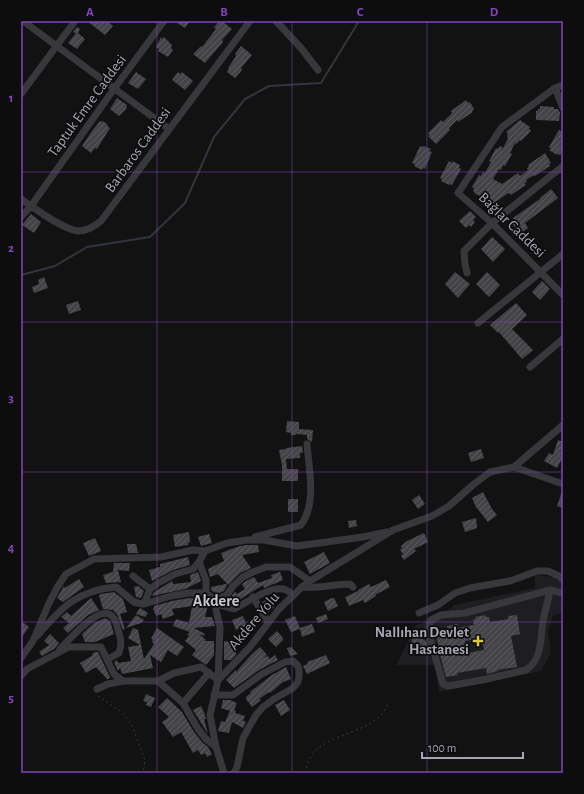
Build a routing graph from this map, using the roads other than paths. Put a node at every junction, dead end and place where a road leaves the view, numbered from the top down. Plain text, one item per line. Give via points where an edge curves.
1 (23, 21) edge
2 (75, 21) edge
3 (164, 21) edge
4 (250, 21) edge
5 (276, 21) edge
6 (56, 45) junction
7 (318, 70) dead end
8 (563, 84) edge
9 (555, 88) junction
10 (114, 89) junction
11 (21, 94) edge
12 (563, 108) edge
13 (169, 129) junction
14 (563, 166) edge
15 (21, 199) edge
16 (31, 206) junction
17 (21, 217) edge
18 (492, 223) junction
19 (563, 254) edge
20 (542, 272) junction
21 (467, 273) dead end
22 (563, 295) edge
23 (478, 323) dead end
24 (563, 339) edge
25 (530, 367) dead end
26 (563, 425) edge
27 (560, 431) edge
28 (307, 444) dead end
29 (514, 467) junction
30 (563, 484) edge
31 (393, 530) junction
32 (246, 540) junction
33 (205, 551) junction
34 (199, 562) junction
35 (133, 576) dead end
36 (563, 580) edge
37 (310, 581) junction
38 (302, 587) junction
39 (353, 587) dead end
40 (150, 590) junction
41 (550, 590) junction
42 (206, 593) junction
43 (563, 593) edge
44 (293, 596) junction
45 (253, 597) junction
46 (216, 602) junction
47 (144, 604) junction
48 (419, 613) dead end
49 (268, 622) junction
50 (33, 641) junction
51 (57, 653) junction
52 (21, 658) edge
53 (108, 659) junction
54 (209, 673) junction
55 (21, 676) edge
56 (218, 680) junction
57 (123, 681) junction
58 (158, 681) junction
59 (97, 689) road end
60 (214, 695) junction
61 (183, 703) junction
62 (216, 747) junction
63 (224, 773) edge
64 (234, 773) edge

1 - 6 street
2 - 6 street
3 - 10 street, Taptuk Emre Caddesi
4 - 13 street, Barbaros Caddesi
5 - 7 street via 302,48
6 - 10 street
6 - 11 street
8 - 9 street
9 - 12 street
9 - 18 street, Bağlar Caddesi via 502,127 458,193
10 - 13 street
10 - 16 street, Taptuk Emre Caddesi
13 - 16 street, Barbaros Caddesi via 110,211 92,228 80,231 71,229
14 - 18 street
15 - 16 street, Barbaros Caddesi
16 - 17 street, Taptuk Emre Caddesi
18 - 20 street, Bağlar Caddesi
18 - 21 street via 464,251
19 - 20 street
20 - 22 street, Bağlar Caddesi
20 - 23 street
24 - 25 street
26 - 27 street
27 - 29 street
28 - 32 street via 310,504 307,518 301,525
29 - 30 street
29 - 31 street via 490,472 450,506 432,516
31 - 32 street via 297,546 264,540
31 - 37 street, Akdere Yolu
32 - 33 street via 227,543
33 - 34 street
33 - 50 street via 193,550 161,557 94,559 80,565 66,574 58,586
34 - 40 street via 193,569 175,574
34 - 42 street via 206,580
35 - 40 street
36 - 48 street via 548,571 537,571 510,581 455,593 438,605
37 - 38 street, Akdere Yolu
37 - 46 street via 290,567 266,567 243,577 227,595
38 - 39 street via 314,588 334,584 350,584
38 - 44 street, Akdere Yolu
40 - 47 street
41 - 41 street via 541,645 536,659 529,668 482,680 448,686 443,684 428,631 431,620 440,614 465,613
41 - 43 street
42 - 46 street
42 - 47 street via 171,596
44 - 45 street via 288,590 280,588
44 - 49 street, Akdere Yolu
45 - 46 street via 234,610
45 - 49 street
46 - 56 street via 220,627
47 - 50 street via 134,602 116,587 101,588 72,600
49 - 56 street, Akdere Yolu via 250,647
50 - 52 street
51 - 53 street via 69,647 101,647
51 - 53 street via 82,626 105,613 115,620 122,645 119,653
51 - 55 street via 27,669
53 - 57 street via 114,674
54 - 56 street
54 - 58 street via 202,667 174,673
54 - 61 street
56 - 60 street, Akdere Yolu
57 - 58 street
57 - 59 street
58 - 61 street
60 - 62 street, Akdere Yolu via 210,715
60 - 64 street via 233,696 262,674 285,662 293,661 298,666 300,676 296,685 260,710 252,720 242,738 237,769
61 - 62 street via 198,729
62 - 63 street, Akdere Yolu

